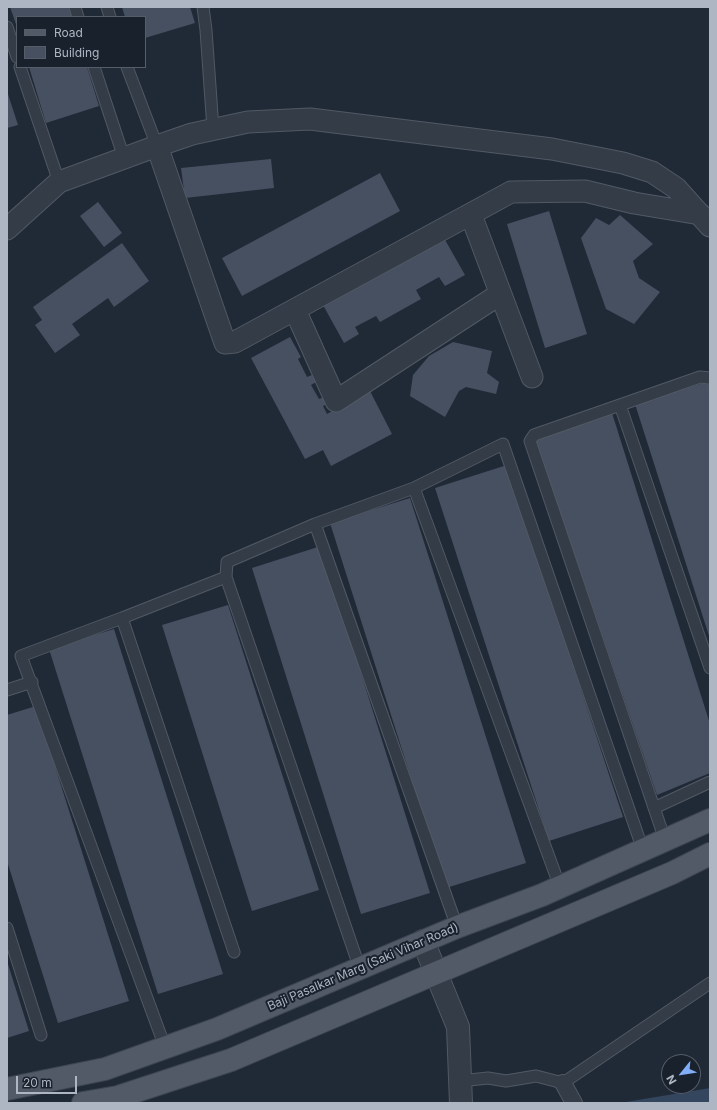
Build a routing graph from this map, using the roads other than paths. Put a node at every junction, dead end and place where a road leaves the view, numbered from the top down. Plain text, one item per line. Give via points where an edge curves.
1 (203, 7) edge
2 (7, 28) edge
3 (16, 54) edge
4 (20, 68) edge
5 (94, 68) edge
6 (127, 68) edge
7 (214, 129) junction
8 (157, 146) junction
9 (124, 158) junction
10 (59, 182) junction
11 (471, 215) junction
12 (705, 220) edge
13 (7, 229) edge
14 (500, 294) junction
15 (295, 310) junction
16 (532, 377) dead end
17 (710, 378) edge
18 (620, 405) junction
19 (414, 488) junction
20 (315, 524) junction
21 (226, 577) junction
22 (122, 618) junction
23 (710, 668) edge
24 (32, 682) junction
25 (7, 690) edge
26 (710, 782) edge
27 (654, 808) junction
28 (710, 820) edge
29 (665, 840) junction
30 (643, 850) junction
31 (710, 854) edge
32 (560, 887) junction
33 (457, 927) junction
34 (7, 928) edge
35 (423, 941) junction
36 (234, 952) dead end
37 (360, 969) junction
38 (436, 973) junction
39 (710, 983) edge
40 (41, 1035) dead end
41 (165, 1047) junction
42 (460, 1081) junction
43 (563, 1083) junction
44 (7, 1089) edge
45 (83, 1103) edge
46 (461, 1103) edge
47 (574, 1103) edge

1 - 7 lane
2 - 3 lane
4 - 10 lane
5 - 9 lane
6 - 8 lane
7 - 8 street
7 - 12 street via 248,122 310,119 552,149 623,163 652,172 676,188
8 - 9 street
8 - 15 street via 225,343 235,342
9 - 10 street
10 - 13 street
11 - 12 street via 511,192 584,191
11 - 14 street
11 - 15 street
14 - 15 street via 336,401
14 - 16 street
17 - 18 lane via 700,377
18 - 23 lane
18 - 27 lane via 534,435 530,441
19 - 20 lane
19 - 30 lane via 503,444
19 - 32 lane
20 - 21 lane via 227,562
20 - 33 lane
21 - 22 lane
21 - 37 lane
22 - 24 lane via 22,656
22 - 36 lane
24 - 25 lane
24 - 41 lane
26 - 27 lane
27 - 29 lane
28 - 29 main road, Baji Pasalkar Marg (Saki Vihar Road)
29 - 30 main road, Baji Pasalkar Marg (Saki Vihar Road)
30 - 32 main road, Baji Pasalkar Marg (Saki Vihar Road)
31 - 38 main road via 672,873
32 - 33 main road, Baji Pasalkar Marg (Saki Vihar Road)
33 - 35 main road, Baji Pasalkar Marg (Saki Vihar Road)
34 - 40 lane
35 - 37 main road, Baji Pasalkar Marg (Saki Vihar Road)
35 - 38 street
37 - 41 main road, Baji Pasalkar Marg (Saki Vihar Road) via 217,1029
38 - 42 street via 458,1027
38 - 45 main road via 231,1060 118,1097
39 - 43 lane
41 - 44 main road, Baji Pasalkar Marg (Saki Vihar Road) via 105,1069
42 - 43 lane via 488,1078 506,1081 536,1076
42 - 46 street
43 - 47 street

